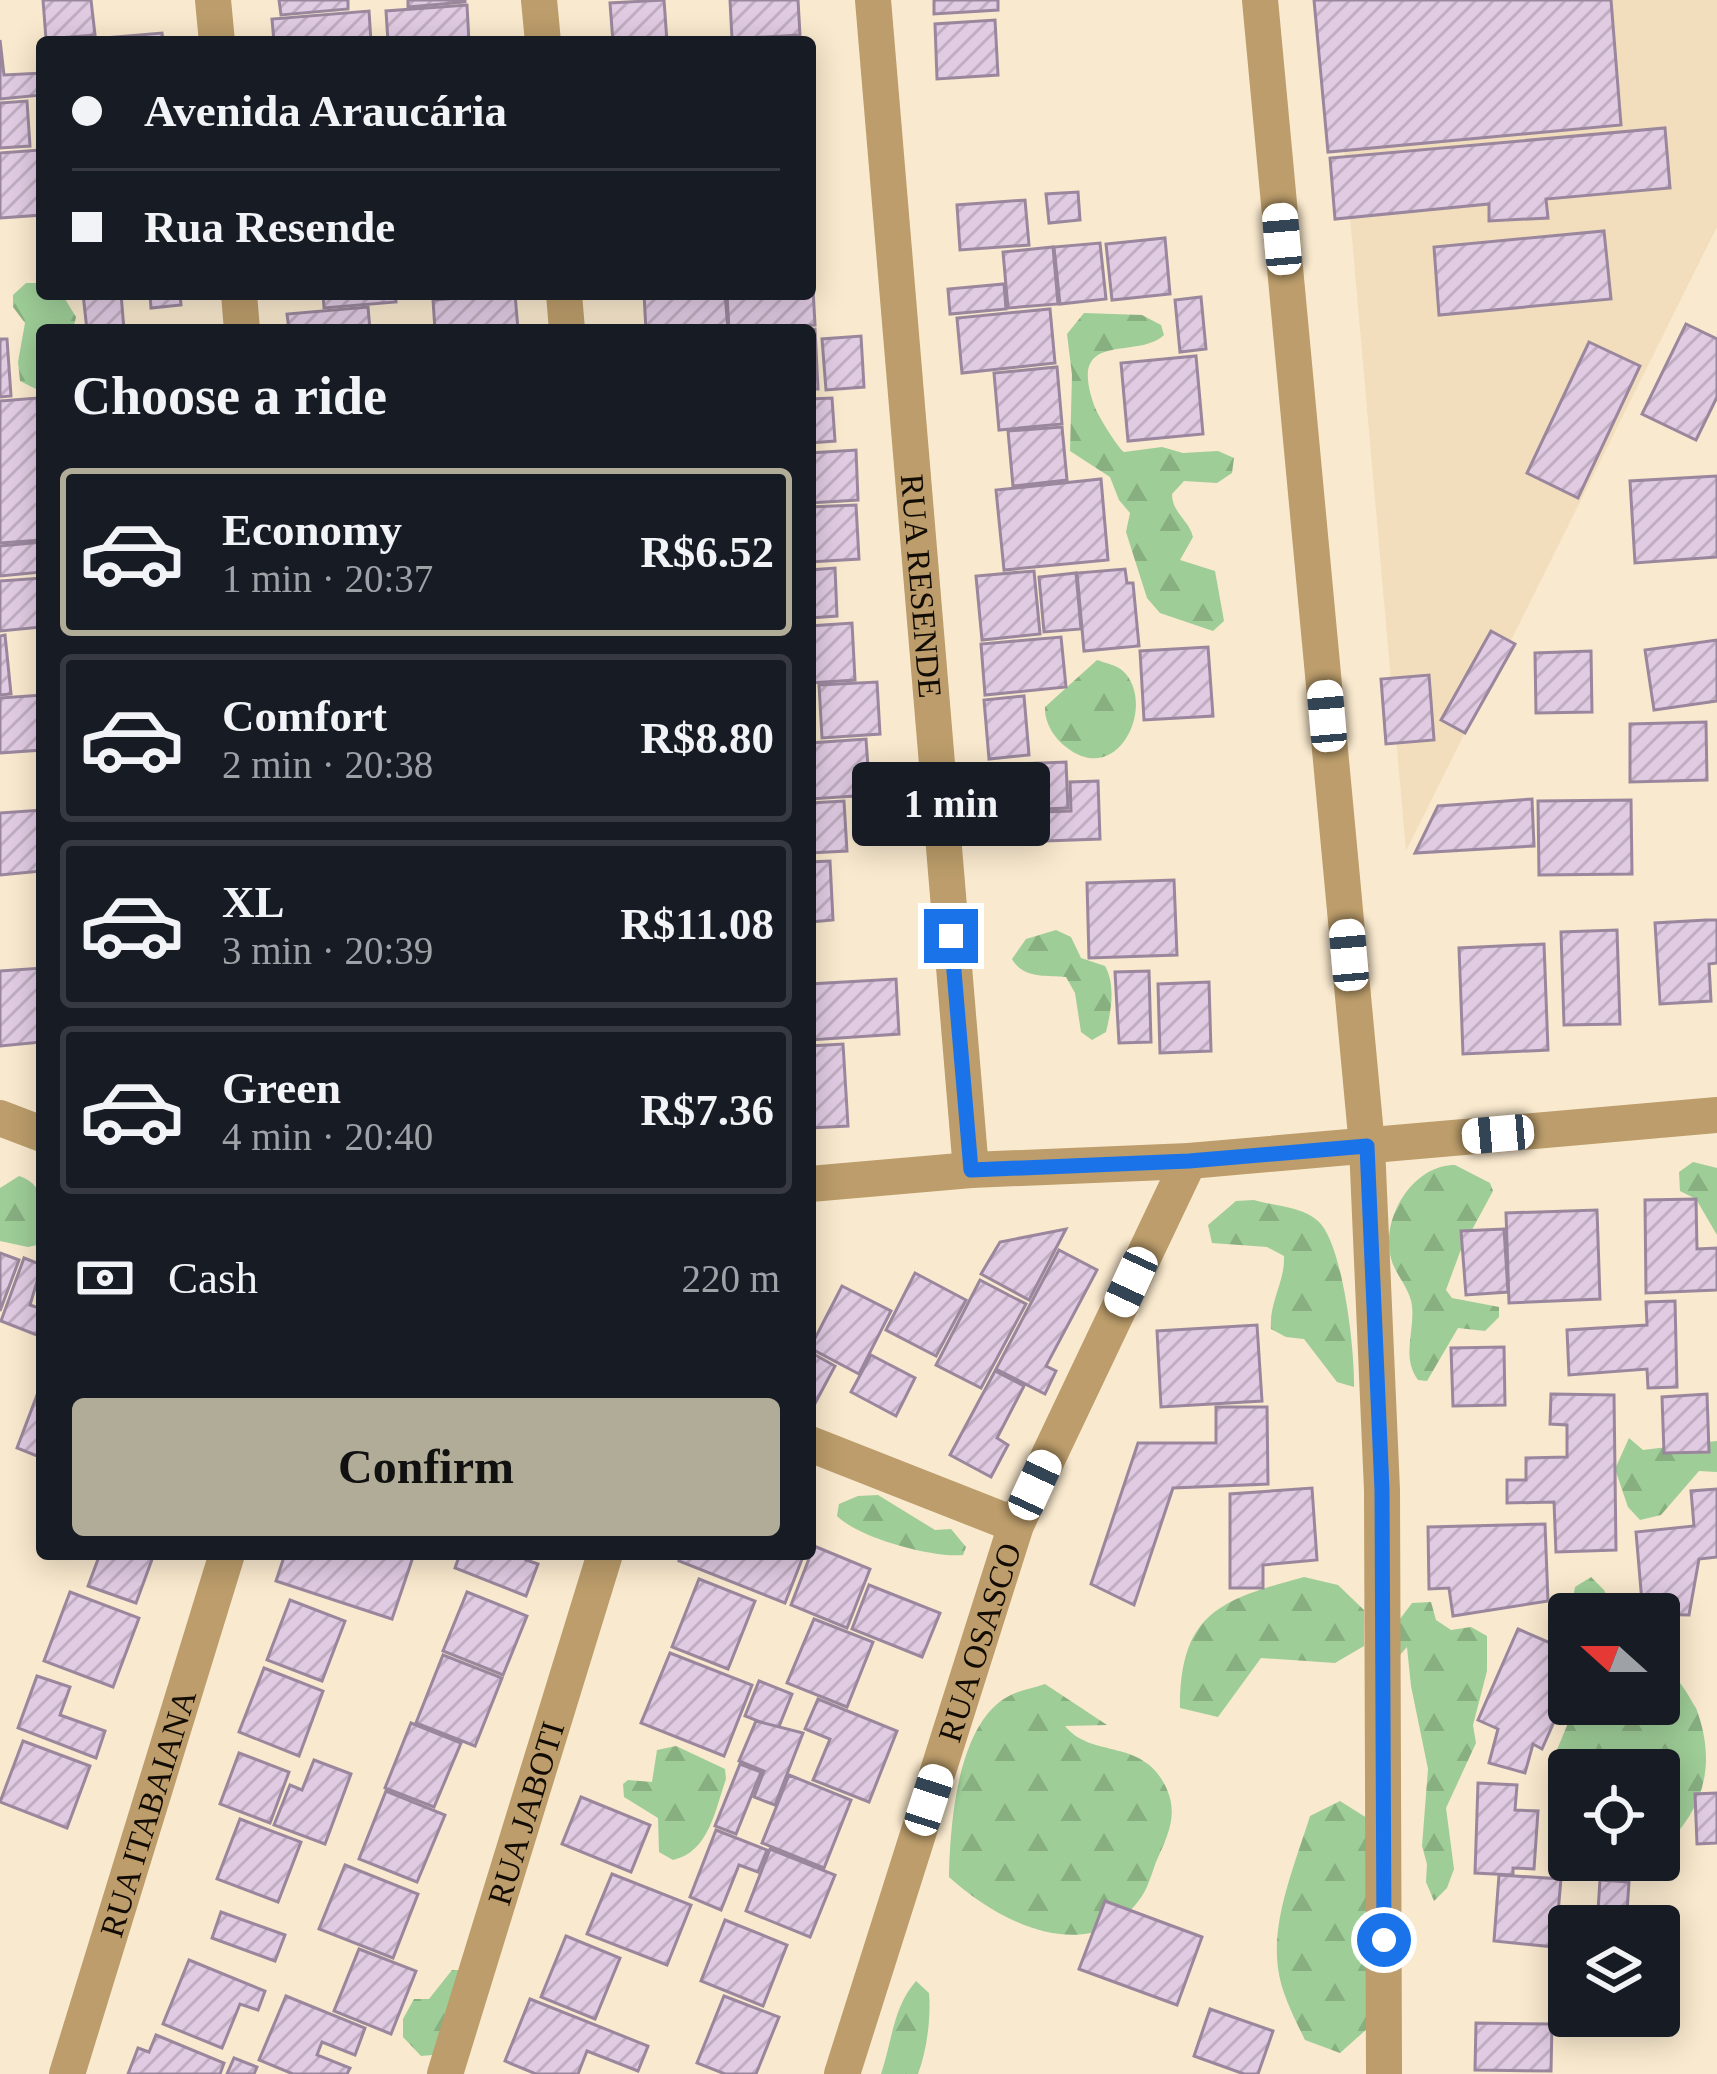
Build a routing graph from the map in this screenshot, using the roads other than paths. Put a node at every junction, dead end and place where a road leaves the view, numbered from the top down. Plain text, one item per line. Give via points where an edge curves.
1 (213, 0) edge
2 (539, 0) edge
3 (873, 0) edge
4 (1260, 0) edge
5 (216, 36) edge
6 (542, 36) edge
7 (1717, 1115) edge
8 (0, 1118) edge
9 (36, 1132) edge
10 (1367, 1146) junction
11 (1189, 1161) junction
12 (971, 1170) junction
13 (816, 1183) edge
14 (816, 1446) edge
15 (1016, 1526) junction
16 (224, 1560) edge
17 (603, 1560) edge
18 (67, 2074) edge
19 (446, 2074) edge
20 (842, 2074) edge
21 (1384, 2074) edge

1 - 5 street
2 - 6 street
3 - 12 street, RUA RESENDE
4 - 10 street
7 - 10 street
8 - 9 street
10 - 11 street
10 - 21 street via 1382,1490
11 - 12 street
11 - 15 street, RUA OSASCO
12 - 13 street
14 - 15 street
15 - 20 street, RUA OSASCO
16 - 18 street, RUA ITABAIANA
17 - 19 street, RUA JABOTI

